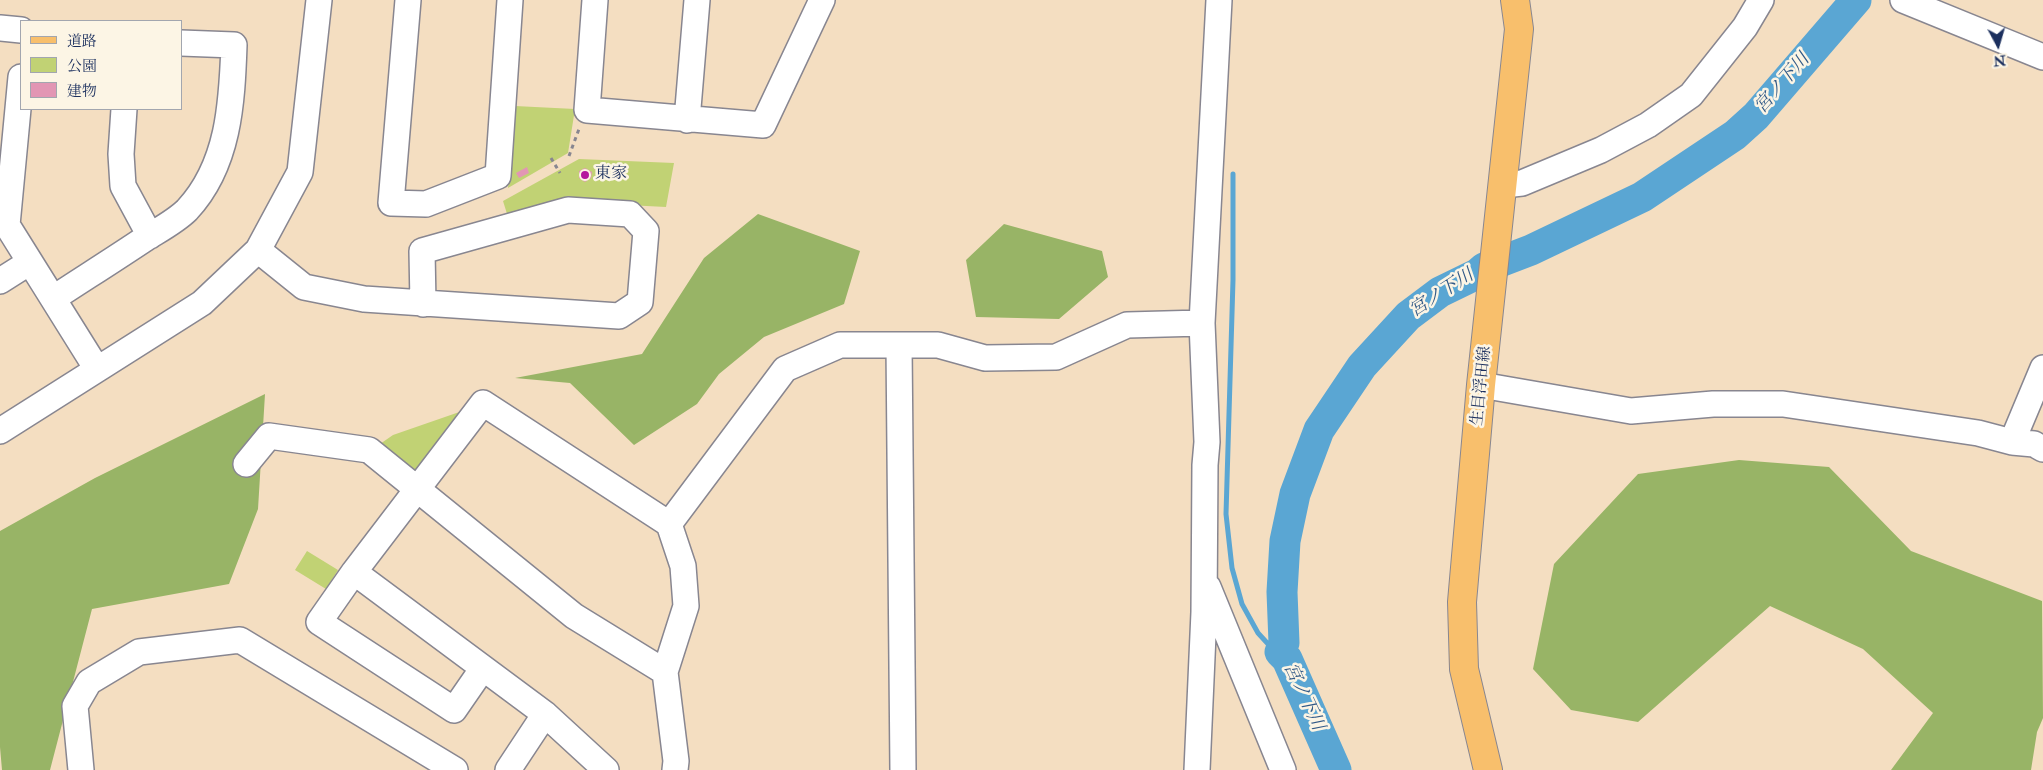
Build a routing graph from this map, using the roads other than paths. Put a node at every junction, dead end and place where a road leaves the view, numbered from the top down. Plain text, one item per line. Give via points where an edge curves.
1 (319, 0) edge
2 (408, 0) edge
3 (510, 0) edge
4 (595, 0) edge
5 (697, 0) edge
6 (822, 0) edge
7 (1219, 0) edge
8 (1516, 0) edge
9 (1761, 0) edge
10 (1903, 0) edge
11 (0, 28) edge
12 (20, 30) edge
13 (182, 43) edge
14 (2043, 57) edge
15 (20, 88) edge
16 (124, 110) edge
17 (687, 120) junction
18 (1504, 185) junction
19 (150, 236) junction
20 (258, 250) junction
21 (30, 262) junction
22 (0, 281) edge
23 (54, 298) junction
24 (424, 304) junction
25 (1202, 323) junction
26 (898, 345) junction
27 (2043, 368) edge
28 (97, 369) junction
29 (1481, 385) junction
30 (0, 431) edge
31 (2012, 442) junction
32 (2043, 449) edge
33 (246, 464) dead end
34 (417, 489) junction
35 (669, 524) junction
36 (354, 572) junction
37 (1203, 574) junction
38 (484, 668) junction
39 (665, 672) junction
40 (545, 714) junction
41 (81, 770) edge
42 (455, 770) edge
43 (508, 770) edge
44 (606, 770) edge
45 (675, 770) edge
46 (903, 770) edge
47 (1197, 770) edge
48 (1283, 770) edge
49 (1488, 770) edge

1 - 20 street via 300,172
2 - 3 street via 391,203 426,204 498,176
4 - 17 street via 586,110
5 - 17 street
6 - 17 street via 763,125
7 - 25 street
8 - 18 main road, 生目浮田線 via 1519,29
9 - 18 street via 1745,27 1690,95 1648,125 1601,150 1522,183
10 - 14 street
11 - 12 street
13 - 19 street via 234,45 232,98 220,155 203,190 186,211
15 - 21 street via 8,225
16 - 19 street via 123,186
18 - 29 main road, 生目浮田線
19 - 23 street
20 - 24 street via 304,287 364,299
20 - 28 street via 202,303
21 - 22 street
21 - 23 street
23 - 28 street
24 - 24 street via 619,316 640,302 646,231 630,214 568,210 422,251
25 - 26 street via 1128,325 1056,357 985,358 938,346
25 - 37 street via 1207,442
26 - 35 street via 840,346 786,369
26 - 46 street
27 - 31 street
28 - 30 street
29 - 31 street via 1631,411 1713,404 1783,404 1978,433
29 - 49 main road, 生目浮田線 via 1462,602 1464,669
31 - 32 street via 2034,444
33 - 34 street via 269,436 369,450
34 - 35 street via 483,403
34 - 36 street
34 - 39 street via 574,616
35 - 39 street via 683,566 686,606
36 - 38 street
36 - 38 street via 319,622 454,710
37 - 47 street
37 - 48 street
38 - 40 street
39 - 45 street
40 - 43 street
40 - 44 street
41 - 42 street via 75,706 89,682 139,652 240,640

